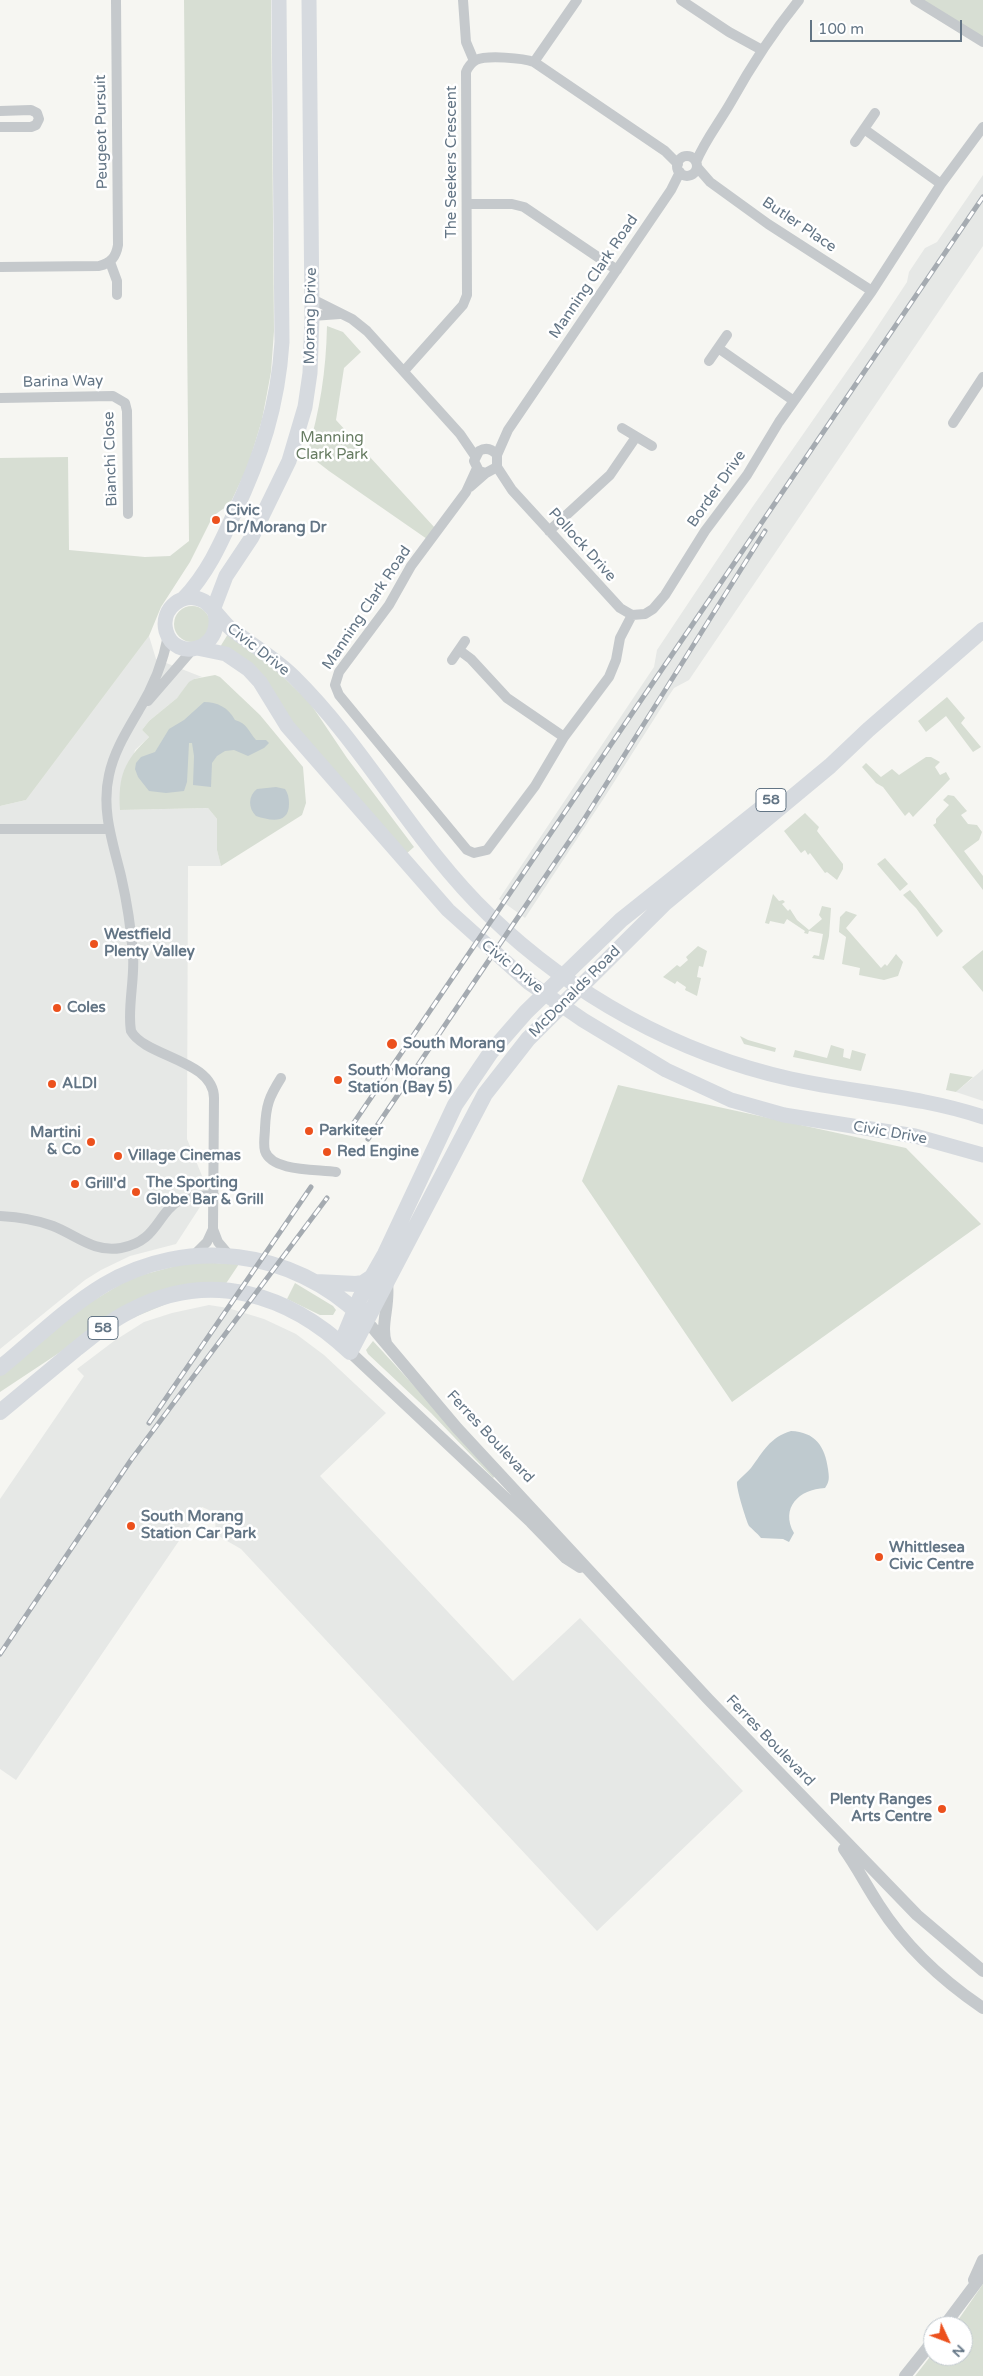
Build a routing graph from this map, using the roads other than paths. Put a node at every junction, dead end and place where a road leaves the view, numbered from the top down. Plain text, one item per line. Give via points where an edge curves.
1 (116, 0) edge
2 (279, 0) edge
3 (309, 0) edge
4 (463, 0) edge
5 (577, 0) edge
6 (681, 0) edge
7 (799, 0) edge
8 (915, 0) edge
9 (983, 42) edge
10 (760, 53) junction
11 (474, 61) junction
12 (534, 62) junction
13 (0, 111) edge
14 (876, 112) dead end
15 (0, 127) edge
16 (983, 127) edge
17 (864, 129) junction
18 (855, 142) dead end
19 (688, 166) junction
20 (941, 184) junction
21 (467, 204) junction
22 (110, 262) junction
23 (0, 267) edge
24 (617, 270) junction
25 (872, 291) junction
26 (117, 295) dead end
27 (312, 299) junction
28 (341, 314) junction
29 (312, 316) junction
30 (727, 335) dead end
31 (718, 348) junction
32 (709, 361) dead end
33 (404, 371) junction
34 (982, 381) edge
35 (0, 398) edge
36 (794, 401) junction
37 (125, 403) joint
38 (953, 423) dead end
39 (622, 428) dead end
40 (508, 430) junction
41 (636, 437) junction
42 (652, 446) dead end
43 (481, 452) junction
44 (497, 455) junction
45 (487, 470) junction
46 (128, 514) dead end
47 (549, 531) junction
48 (183, 599) junction
49 (214, 612) junction
50 (632, 615) junction
51 (983, 630) edge
52 (168, 636) junction
53 (983, 636) edge
54 (466, 641) dead end
55 (195, 649) junction
56 (459, 650) junction
57 (961, 650) junction
58 (452, 660) dead end
59 (140, 710) junction
60 (868, 730) junction
61 (564, 737) junction
62 (0, 829) edge
63 (109, 829) junction
64 (562, 976) junction
65 (579, 987) junction
66 (544, 994) junction
67 (561, 1005) junction
68 (282, 1078) dead end
69 (983, 1117) edge
70 (983, 1155) edge
71 (336, 1172) dead end
72 (214, 1195) junction
73 (0, 1216) edge
74 (213, 1228) junction
75 (229, 1255) junction
76 (193, 1256) junction
77 (380, 1280) junction
78 (314, 1282) junction
79 (360, 1315) junction
80 (386, 1343) junction
81 (346, 1348) junction
82 (0, 1368) edge
83 (0, 1412) edge
84 (590, 1574) junction
85 (824, 1821) junction
86 (983, 1971) edge
87 (983, 2008) edge
88 (983, 2260) edge
89 (983, 2274) edge
90 (965, 2298) junction
91 (952, 2316) edge
92 (923, 2353) edge
93 (904, 2376) edge

1 - 22 street, Peugeot Pursuit via 118,245
2 - 48 main road, Morang Drive via 282,342 278,387 264,444 246,488 209,567
3 - 27 main road, Morang Drive
4 - 11 street via 467,49
5 - 12 street
6 - 10 street
7 - 10 street, Manning Clark Road
8 - 9 street
10 - 19 street, Manning Clark Road
11 - 12 street via 519,58
11 - 21 street, The Seekers Crescent via 466,72
12 - 19 street
13 - 15 street via 31,110 39,119 31,127
14 - 17 street
16 - 20 street, Border Drive
17 - 18 street
17 - 20 street
19 - 24 street, Manning Clark Road
19 - 25 street, Butler Place via 768,224
20 - 25 street, Border Drive
21 - 24 street via 524,207
21 - 33 street, The Seekers Crescent via 468,285 465,301
22 - 23 street via 99,266
22 - 26 street via 117,281
24 - 40 street, Manning Clark Road
25 - 36 street, Border Drive
27 - 28 street
27 - 29 main road, Morang Drive
28 - 29 street
28 - 33 street via 367,331
29 - 49 main road, Morang Drive via 310,373 295,443 276,492 226,576
30 - 31 street
31 - 32 street
31 - 36 street
33 - 43 street via 460,434
34 - 38 street
35 - 37 street, Barina Way via 113,396
36 - 50 street, Border Drive via 665,595 650,611
37 - 46 street, Bianchi Close
39 - 41 street
40 - 43 street, Manning Clark Road
40 - 44 street, Manning Clark Road
41 - 42 street
41 - 47 street via 610,476
43 - 44 street
43 - 45 street
44 - 45 street
45 - 47 street, Pollock Drive via 512,490
45 - 61 street, Manning Clark Road via 466,492 411,566 384,612 339,672 335,685 338,694 457,839 474,853 484,852 490,847 536,786
47 - 50 street, Pollock Drive via 616,605
48 - 49 main road via 203,601
48 - 52 main road via 173,604 167,614
49 - 55 main road via 214,635
49 - 64 main road, Civic Drive via 304,689 343,733 438,860 481,907
50 - 61 street via 620,638 609,677
51 - 57 main road, McDonalds Road / 58
52 - 55 main road via 182,648
52 - 59 street via 160,669
53 - 57 main road, McDonalds Road / 58
54 - 56 street
55 - 59 street
55 - 66 main road, Civic Drive via 226,654 241,662 255,676 287,726 465,927
56 - 58 street
56 - 61 street via 507,698
57 - 60 main road, McDonalds Road / 58
59 - 63 street via 118,746 109,775 106,798
60 - 64 main road, McDonalds Road / 58 via 821,761 653,892
60 - 65 main road, McDonalds Road / 58 via 830,766 665,902
62 - 63 street
63 - 72 street via 125,893 133,952 131,1031 141,1042 201,1073 212,1086
64 - 65 main road, Civic Drive
64 - 66 main road, McDonalds Road / 58
65 - 67 main road, McDonalds Road / 58
65 - 69 main road, Civic Drive via 657,1032 750,1068 813,1083 941,1104
66 - 67 main road, Civic Drive
66 - 77 main road, McDonalds Road / 58 via 501,1040 460,1096
67 - 70 main road, Civic Drive via 666,1070 731,1100 793,1117 916,1136
67 - 77 main road, McDonalds Road / 58 via 516,1052 485,1094
68 - 71 street via 266,1104 265,1147 268,1156 290,1167
72 - 73 street via 191,1196 179,1201 148,1235 119,1248 87,1244 61,1229 38,1221
72 - 74 street
74 - 75 street via 218,1242
74 - 76 street via 207,1242
75 - 76 main road, 58
75 - 78 main road, 58 via 274,1263
76 - 82 main road, 58 via 153,1264 103,1286
77 - 78 main road, 58 via 356,1284
77 - 79 main road, McDonalds Road / 58
77 - 80 street via 388,1307 383,1330
78 - 79 main road, 58
79 - 80 street, Ferres Boulevard
79 - 81 main road, McDonalds Road / 58
80 - 84 street, Ferres Boulevard via 457,1428 568,1546
81 - 83 main road, 58 via 304,1315 268,1298 227,1291 181,1293 131,1310 101,1329
81 - 84 street, Ferres Boulevard via 566,1558
84 - 85 street, Ferres Boulevard
85 - 86 street, Ferres Boulevard via 917,1916
85 - 87 street, Ferres Boulevard via 896,1929 937,1973
88 - 90 street
89 - 90 street
90 - 91 street
92 - 93 street

